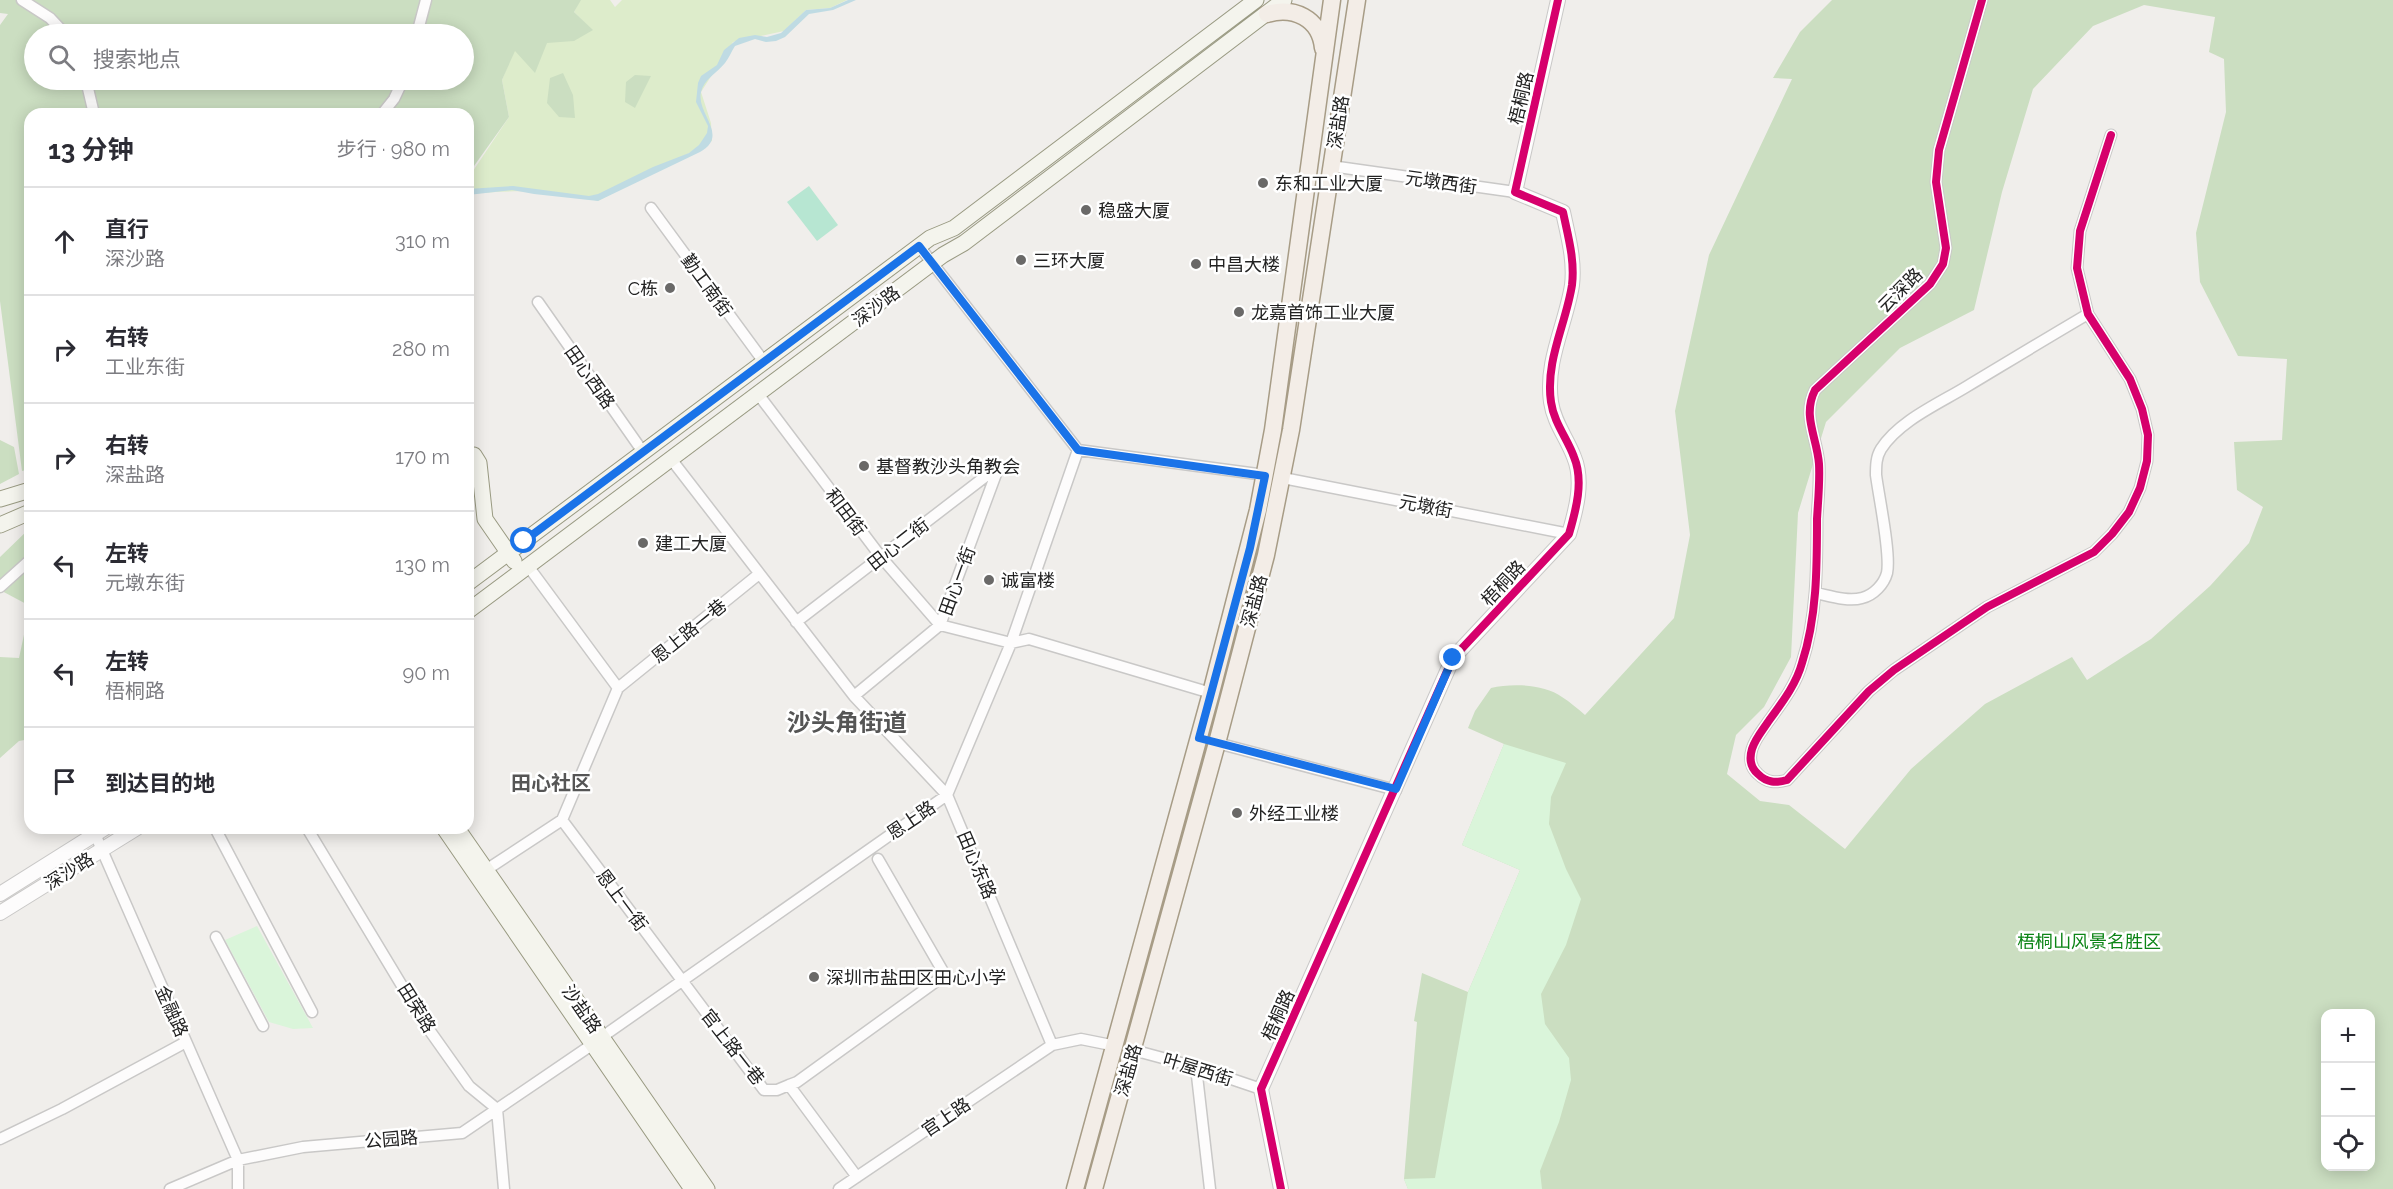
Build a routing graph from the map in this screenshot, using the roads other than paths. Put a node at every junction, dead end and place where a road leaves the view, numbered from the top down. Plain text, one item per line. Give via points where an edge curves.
1 (22, 0) edge
2 (426, 0) edge
3 (1256, 0) edge
4 (1284, 0) edge
5 (1332, 0) edge
6 (1357, 0) edge
7 (1558, 0) edge
8 (1982, 0) edge
9 (1267, 14) junction
10 (56, 24) edge
11 (420, 24) edge
12 (1324, 56) junction
13 (88, 90) edge
14 (398, 90) edge
15 (93, 108) edge
16 (387, 108) edge
17 (2111, 135) dead end
18 (1331, 166) junction
19 (1515, 192) junction
20 (651, 208) dead end
21 (919, 246) junction
22 (932, 264) junction
23 (538, 302) dead end
24 (2088, 314) junction
25 (764, 362) junction
26 (758, 394) junction
27 (1078, 450) junction
28 (643, 452) junction
29 (474, 455) dead end
30 (671, 459) junction
31 (999, 466) joint
32 (1265, 476) junction
33 (1283, 478) junction
34 (24, 492) edge
35 (0, 499) edge
36 (24, 515) edge
37 (0, 525) edge
38 (1569, 534) junction
39 (507, 554) junction
40 (881, 557) junction
41 (24, 565) edge
42 (528, 566) junction
43 (759, 574) junction
44 (474, 579) edge
45 (0, 587) edge
46 (1816, 593) junction
47 (474, 606) edge
48 (796, 622) junction
49 (940, 625) junction
50 (1011, 643) junction
51 (618, 688) junction
52 (1211, 693) junction
53 (854, 696) junction
54 (1199, 738) junction
55 (1217, 742) junction
56 (1396, 789) junction
57 (947, 795) junction
58 (562, 820) junction
59 (95, 834) edge
60 (100, 834) edge
61 (128, 834) edge
62 (218, 834) edge
63 (311, 834) edge
64 (448, 834) edge
65 (461, 834) edge
66 (103, 850) junction
67 (878, 859) dead end
68 (486, 870) junction
69 (0, 894) edge
70 (0, 913) edge
71 (216, 937) dead end
72 (682, 981) junction
73 (312, 1012) dead end
74 (263, 1026) dead end
75 (597, 1041) junction
76 (186, 1042) junction
77 (1052, 1045) junction
78 (1116, 1046) junction
79 (1133, 1050) junction
80 (1196, 1067) junction
81 (789, 1085) junction
82 (1262, 1089) junction
83 (497, 1109) junction
84 (0, 1139) edge
85 (238, 1160) junction
86 (857, 1177) junction
87 (170, 1189) edge
88 (238, 1189) edge
89 (504, 1189) edge
90 (692, 1189) edge
91 (707, 1189) edge
92 (839, 1189) edge
93 (1075, 1189) edge
94 (1094, 1189) edge
95 (1210, 1189) edge
96 (1281, 1189) edge

1 - 10 street
2 - 11 street
3 - 21 main road, 深沙路 via 954,228
4 - 9 main road, 深沙路
5 - 12 main road, 深盐路
6 - 18 main road, 深盐路
7 - 19 street, 梧桐路
8 - 46 street, 云深路 via 1939,150 1936,182 1946,248 1943,264 1930,284 1815,390 1810,400 1808,414 1819,465
9 - 12 main road via 1287,10 1303,15 1319,32
9 - 22 main road, 深沙路
12 - 32 main road, 深盐路
13 - 15 street
14 - 16 street
17 - 24 street via 2077,250 2077,268
18 - 19 street, 元墩西街
18 - 33 main road, 深盐路
19 - 38 street via 1563,212 1573,262 1569,299 1550,379 1555,419 1575,457 1578,473 1575,514
20 - 25 street, 勤工南街
21 - 22 street
21 - 25 main road, 深沙路
22 - 26 main road, 深沙路
22 - 27 street
23 - 28 street, 田心西路
24 - 46 street via 1933,407 1890,439 1876,462 1888,557 1881,585 1861,599
24 - 46 street, 云深路 via 2130,379 2148,435 2147,461 2129,512 2094,552 1987,607 1894,670 1869,691 1787,780 1776,783 1754,771 1750,761 1752,749 1788,694 1802,664
25 - 28 main road, 深沙路
26 - 30 main road, 深沙路
26 - 40 street, 和田街
27 - 32 street
27 - 50 street, 恩上路
28 - 39 main road, 深沙路
29 - 39 main road via 485,519
30 - 42 main road, 深沙路
30 - 43 street, 田心东路
31 - 40 street, 田心二街
31 - 49 street, 田心一街
32 - 52 main road, 深盐路
33 - 38 street, 元墩街
33 - 55 main road, 深盐路
34 - 35 main road
36 - 37 main road
38 - 56 street, 梧桐路 via 1453,658
39 - 42 main road via 517,564
39 - 44 main road, 深沙路
40 - 48 street, 田心二街
40 - 49 street, 和田街
41 - 45 street
42 - 47 main road, 深沙路
42 - 51 street
43 - 48 street, 田心东路
43 - 51 street, 恩上路一巷
48 - 53 street, 田心东路
49 - 50 street
49 - 53 street, 田心一街
50 - 52 street via 1029,639
50 - 57 street, 恩上路
51 - 58 street, 恩上路一巷
52 - 54 main road, 深盐路
53 - 57 street, 田心东路
54 - 55 main road
54 - 78 main road, 深盐路
55 - 56 street
55 - 79 main road, 深盐路
56 - 82 street, 梧桐路
57 - 72 street, 恩上路
57 - 77 street, 田心东路
58 - 68 street
58 - 72 street, 恩上一街
59 - 69 street, 深沙路
60 - 66 street, 金融路
61 - 66 street, 深沙路
62 - 73 street
63 - 83 street, 田荣路 via 426,1024 469,1086
64 - 75 main road, 沙盐路
65 - 68 main road, 沙盐路
66 - 70 street, 深沙路
66 - 76 street, 金融路
67 - 81 street via 945,975
68 - 75 main road, 沙盐路
71 - 74 street
72 - 75 street, 恩上路
72 - 81 street, 官上路一巷 via 765,1090
75 - 83 street, 公园路
75 - 90 main road, 沙盐路
75 - 91 main road, 沙盐路
76 - 84 street
76 - 85 street, 金融路
77 - 78 street via 1081,1039
77 - 86 street, 官上路
78 - 93 main road, 深盐路
79 - 80 street, 叶屋西街
79 - 94 main road, 深盐路
80 - 82 street, 叶屋西街
80 - 95 street
81 - 86 street, 官上路一巷
82 - 96 street
83 - 85 street, 公园路 via 462,1133 303,1147
83 - 89 street
85 - 87 street, 公园路
85 - 88 street, 金融路
86 - 92 street, 官上路

